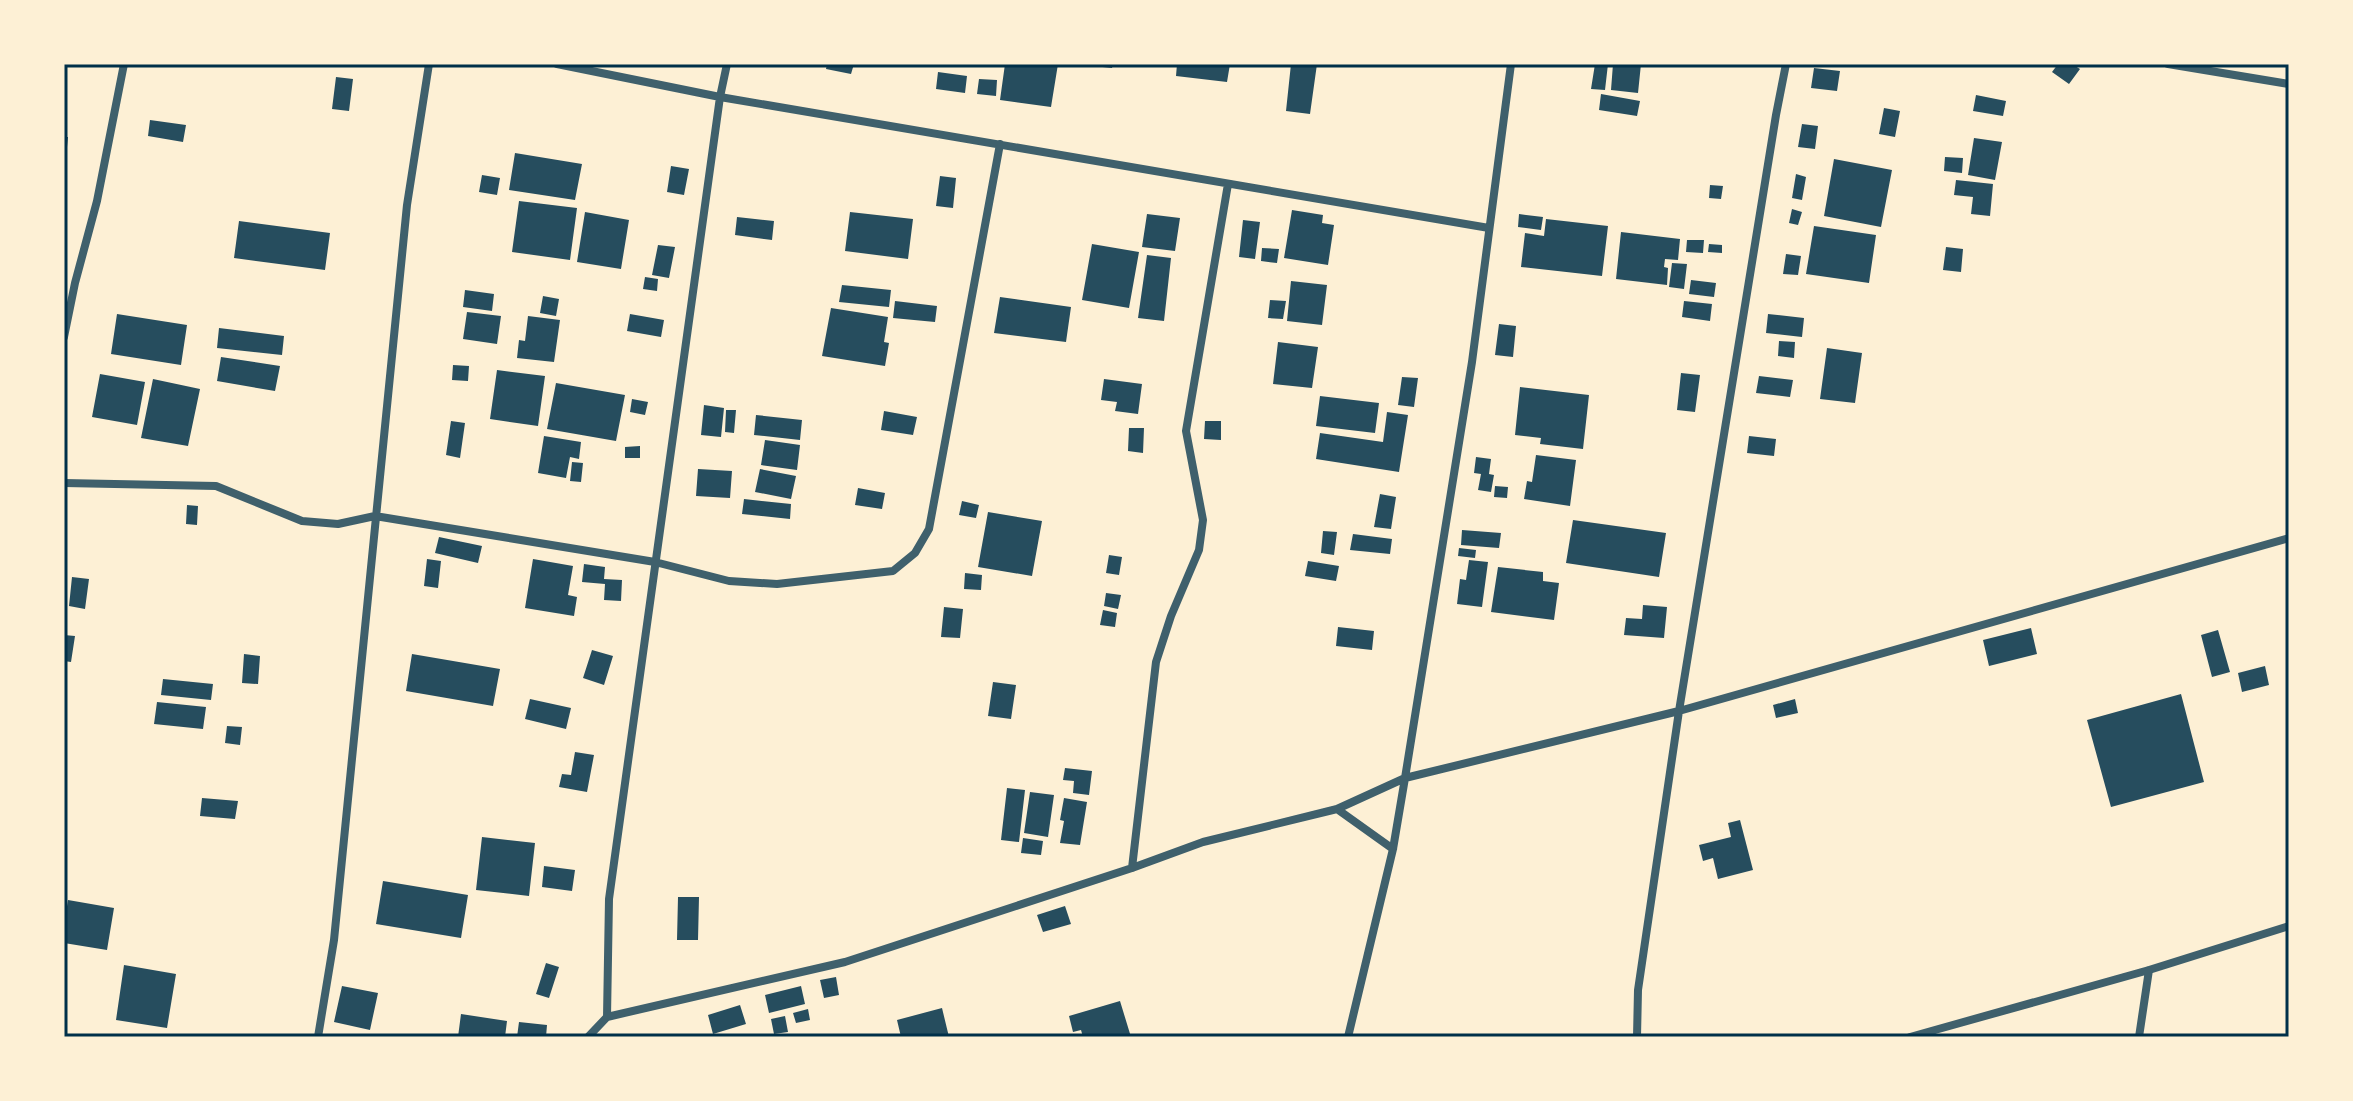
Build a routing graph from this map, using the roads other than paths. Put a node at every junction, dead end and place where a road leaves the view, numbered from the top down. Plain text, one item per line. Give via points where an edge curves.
1 (124, 64) edge
2 (429, 64) edge
3 (557, 64) edge
4 (727, 64) edge
5 (1511, 64) edge
6 (1786, 64) edge
7 (2168, 64) edge
8 (2289, 84) edge
9 (720, 97) junction
10 (1000, 144) junction
11 (1228, 184) junction
12 (1489, 228) junction
13 (64, 337) edge
14 (64, 483) edge
15 (375, 516) junction
16 (2289, 538) edge
17 (655, 562) junction
18 (1679, 711) junction
19 (1405, 778) junction
20 (1337, 809) junction
21 (1393, 849) junction
22 (1132, 868) junction
23 (2289, 926) edge
24 (2149, 970) junction
25 (607, 1017) junction
26 (318, 1037) edge
27 (588, 1037) edge
28 (1348, 1037) edge
29 (1637, 1037) edge
30 (1910, 1037) edge
31 (2139, 1037) edge

1 - 13 street
2 - 15 street via 407,205
3 - 9 street
4 - 9 street
5 - 12 street
6 - 18 street
7 - 8 street
9 - 10 street
9 - 17 street
10 - 11 street
10 - 17 street via 929,529 915,553 893,571 777,584 729,581
11 - 12 street
11 - 22 street via 1186,431 1203,520 1199,550 1156,662
12 - 19 street
14 - 15 street via 216,486 302,521 338,524
15 - 17 street
15 - 26 street via 334,940
16 - 18 street
17 - 25 street via 609,899
18 - 19 street
18 - 29 street via 1638,990
19 - 20 street
19 - 21 street
20 - 21 street
20 - 22 street via 1203,842
21 - 28 street
22 - 25 street via 845,962
23 - 24 street
24 - 30 street
24 - 31 street
25 - 27 street

